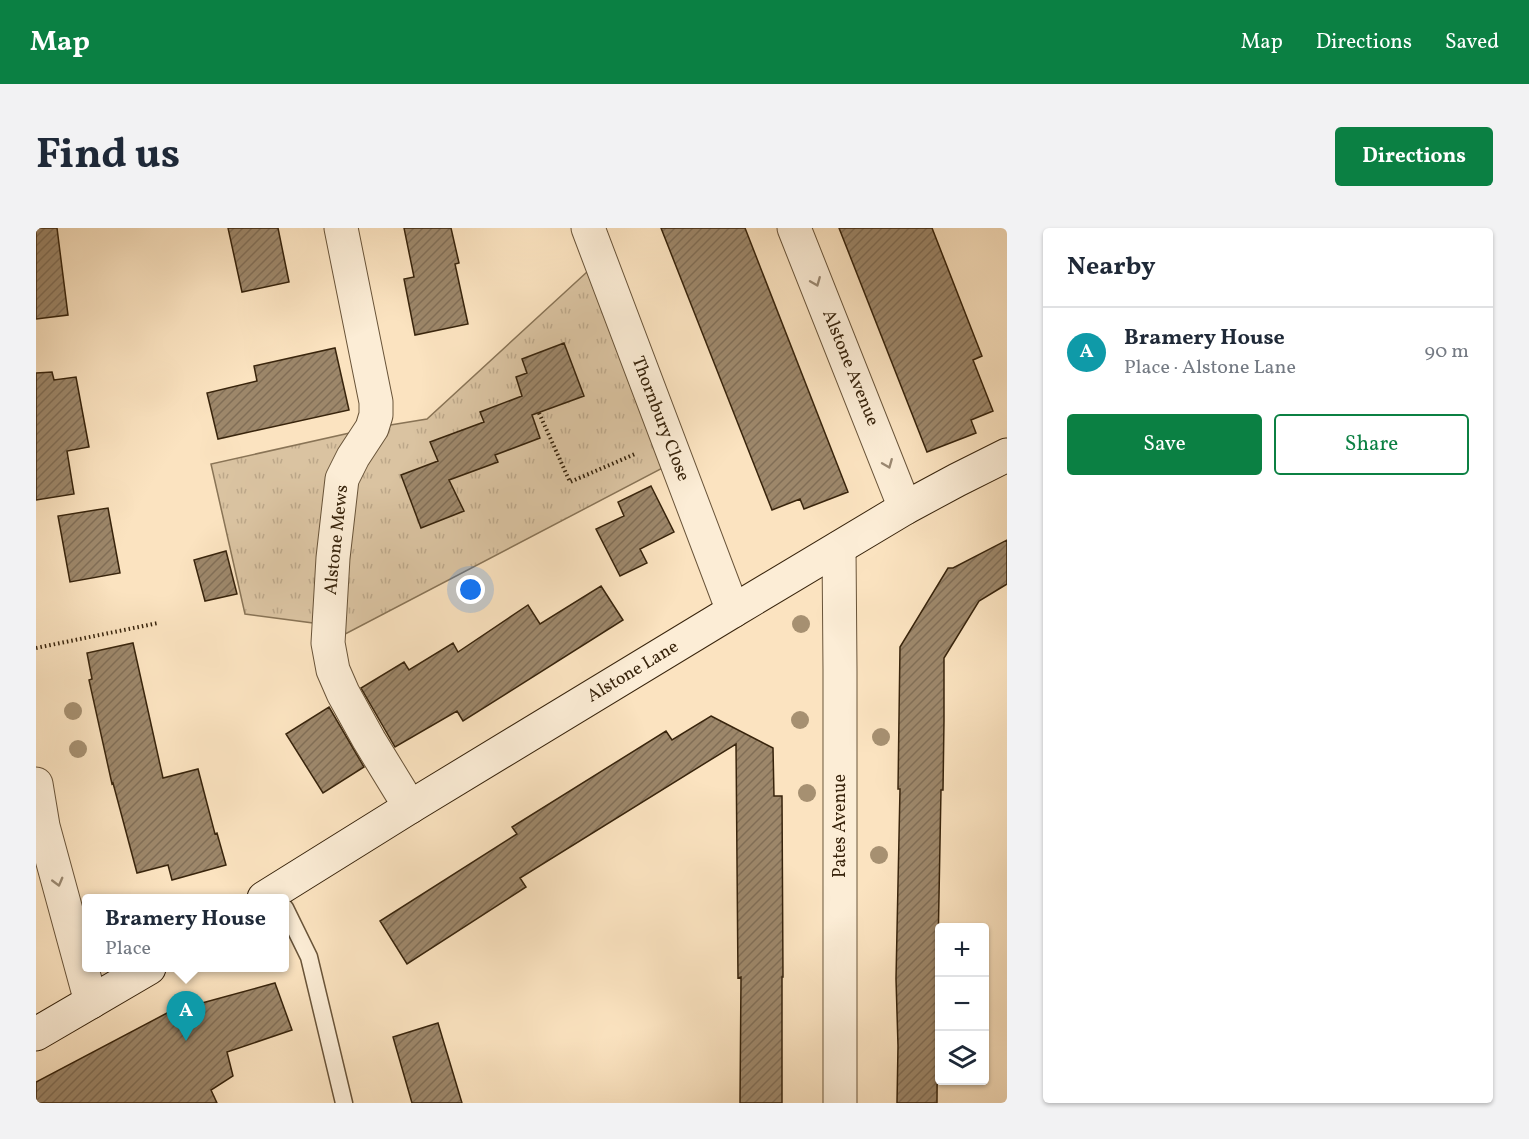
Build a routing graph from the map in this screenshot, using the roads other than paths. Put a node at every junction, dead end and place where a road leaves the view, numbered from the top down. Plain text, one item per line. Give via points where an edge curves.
1 (341, 228) edge
2 (588, 228) edge
3 (794, 228) edge
4 (1007, 455) edge
5 (905, 508) junction
6 (839, 548) junction
7 (733, 610) junction
8 (36, 784) edge
9 (411, 807) junction
10 (284, 894) edge
11 (289, 921) edge
12 (82, 969) edge
13 (83, 972) edge
14 (142, 972) edge
15 (91, 1002) junction
16 (36, 1035) edge
17 (344, 1103) edge
18 (840, 1103) edge

1 - 9 street, Alstone Mews via 376,402 372,428 342,479 328,643 343,693
2 - 7 street, Thornbury Close
3 -> 5 street, Alstone Avenue
4 - 5 street, Alstone Lane
5 - 6 street, Alstone Lane
6 - 7 street, Alstone Lane
6 - 18 street, Pates Avenue
7 - 9 street, Alstone Lane
8 -> 12 street via 43,826
9 - 10 street, Alstone Lane
11 - 17 lane via 309,957
13 -> 15 street
14 - 15 street
15 - 16 street

